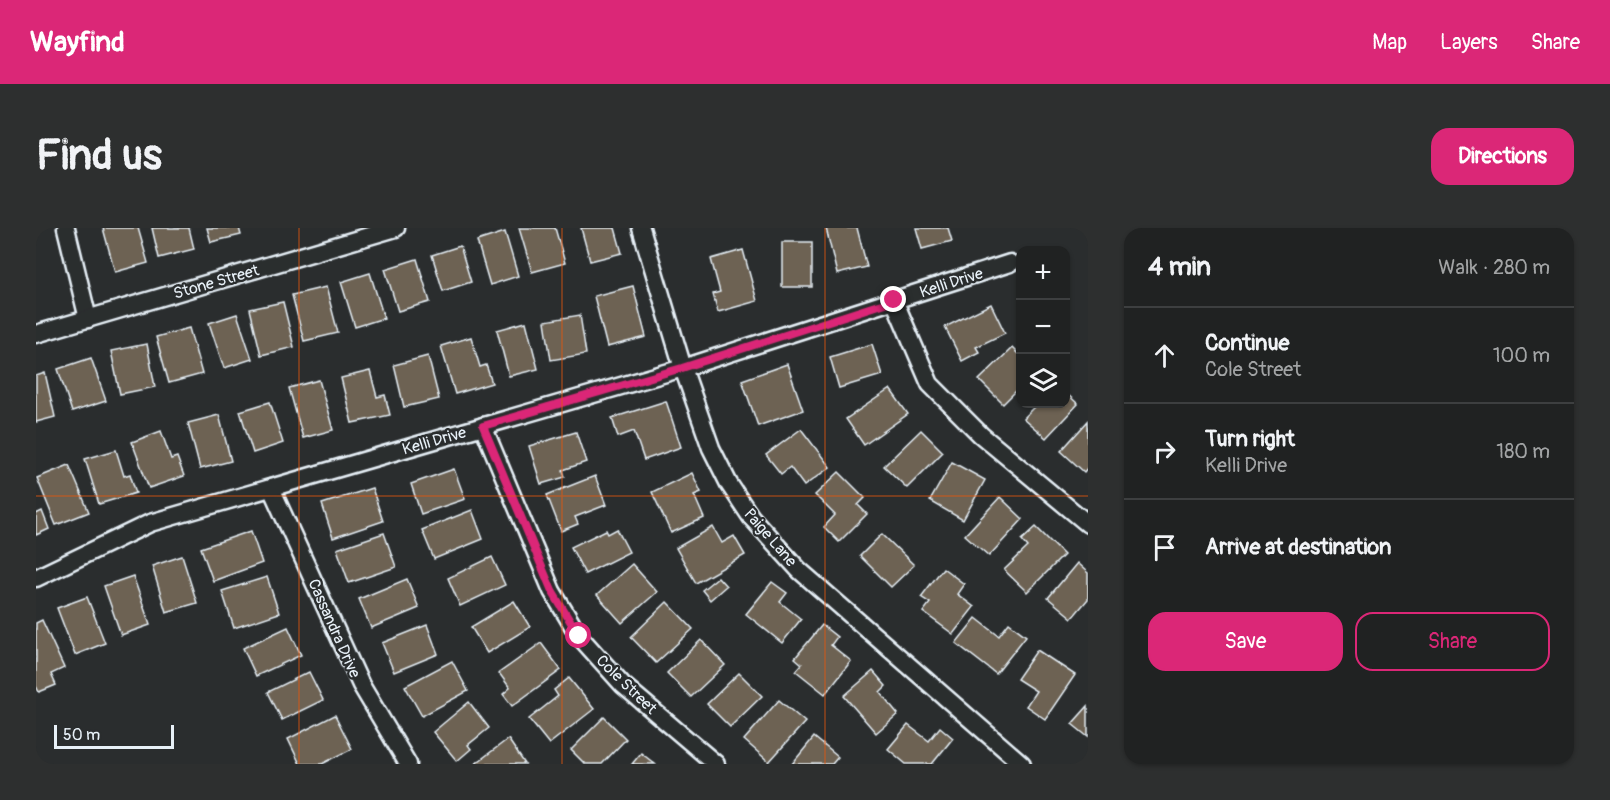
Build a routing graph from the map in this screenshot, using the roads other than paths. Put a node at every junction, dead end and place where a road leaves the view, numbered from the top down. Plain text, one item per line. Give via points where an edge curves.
1 (66, 228) edge
2 (396, 228) edge
3 (641, 228) edge
4 (1010, 262) dead end
5 (894, 300) junction
6 (88, 319) junction
7 (36, 334) edge
8 (682, 368) junction
9 (483, 426) junction
10 (271, 488) junction
11 (1088, 524) edge
12 (36, 578) edge
13 (408, 764) edge
14 (716, 764) edge
15 (1022, 764) edge

1 - 6 street
2 - 6 street, Stone Street
3 - 8 street, Paige Lane
4 - 5 street, Kelli Drive
5 - 8 street, Kelli Drive
5 - 11 street via 930,384 981,435
6 - 7 street, Stone Street
8 - 9 street, Kelli Drive
8 - 15 street, Paige Lane via 711,448 751,517 799,570
9 - 10 street, Kelli Drive
9 - 14 street, Cole Street via 552,591 579,636 623,685
10 - 12 street, Kelli Drive via 150,523
10 - 13 street, Cassandra Drive via 361,685

